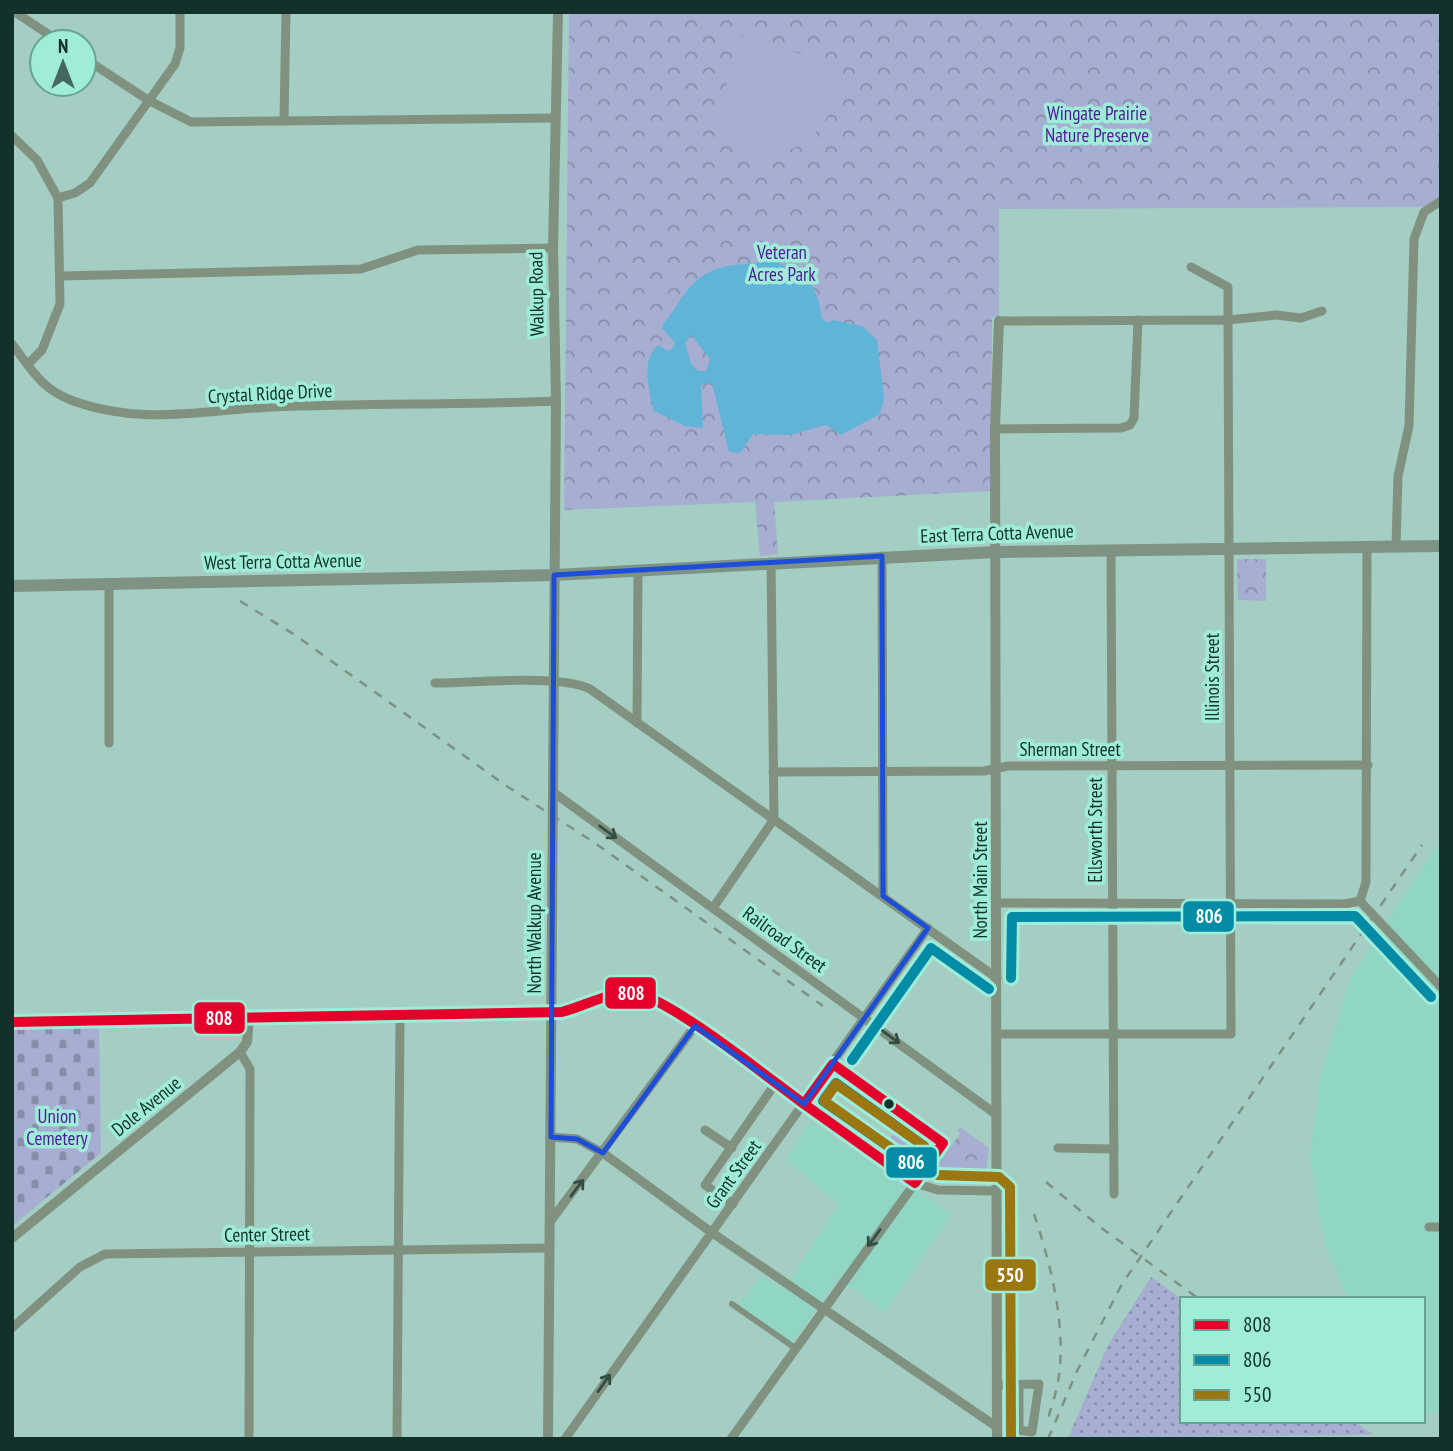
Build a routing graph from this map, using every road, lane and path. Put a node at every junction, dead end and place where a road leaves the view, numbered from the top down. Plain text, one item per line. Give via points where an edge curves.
1 (15, 12) edge
2 (180, 12) edge
3 (286, 12) edge
4 (558, 12) edge
5 (39, 28) edge
6 (98, 67) edge
7 (148, 100) junction
8 (554, 118) junction
9 (284, 121) junction
10 (12, 136) edge
11 (58, 198) junction
12 (1439, 202) edge
13 (553, 248) junction
14 (1191, 267) dead end
15 (60, 276) junction
16 (1322, 311) dead end
17 (1138, 320) junction
18 (1228, 320) junction
19 (999, 321) joint
20 (12, 344) edge
21 (28, 365) junction
22 (556, 401) junction
23 (995, 429) junction
24 (1396, 546) junction
25 (1441, 546) edge
26 (1367, 547) junction
27 (1229, 548) junction
28 (1111, 550) junction
29 (996, 552) junction
30 (882, 556) junction
31 (771, 562) junction
32 (638, 570) junction
33 (554, 575) junction
34 (109, 584) junction
35 (12, 586) edge
36 (554, 682) junction
37 (435, 683) dead end
38 (637, 723) junction
39 (109, 743) dead end
40 (1368, 765) junction
41 (1112, 767) junction
42 (1230, 767) junction
43 (997, 769) junction
44 (884, 771) junction
45 (773, 772) junction
46 (553, 792) junction
47 (774, 819) junction
48 (883, 896) junction
49 (1360, 901) junction
50 (998, 903) junction
51 (1230, 903) junction
52 (1113, 904) junction
53 (713, 908) junction
54 (928, 929) junction
55 (997, 978) junction
56 (1441, 987) edge
57 (551, 1012) junction
58 (400, 1015) junction
59 (249, 1017) junction
60 (865, 1018) junction
61 (12, 1022) edge
62 (695, 1026) junction
63 (997, 1034) junction
64 (1114, 1034) junction
65 (240, 1052) junction
66 (775, 1084) junction
67 (804, 1104) junction
68 (997, 1115) junction
69 (705, 1130) dead end
70 (551, 1137) junction
71 (732, 1148) junction
72 (1058, 1148) dead end
73 (1114, 1149) junction
74 (603, 1153) junction
75 (915, 1183) junction
76 (997, 1191) junction
77 (1114, 1194) dead end
78 (733, 1204) junction
79 (550, 1222) junction
80 (1429, 1227) dead end
81 (1441, 1227) edge
82 (711, 1232) junction
83 (12, 1238) edge
84 (550, 1248) junction
85 (397, 1249) junction
86 (248, 1251) junction
87 (732, 1304) dead end
88 (822, 1309) junction
89 (12, 1328) edge
90 (795, 1348) junction
91 (997, 1385) junction
92 (1019, 1385) junction
93 (997, 1433) edge
94 (566, 1438) edge
95 (249, 1439) edge
96 (397, 1439) edge
97 (548, 1439) edge
98 (731, 1439) edge

1 - 5 street
2 - 7 street via 175,64
3 - 9 street
4 - 8 street, Walkup Road
6 - 7 street
7 - 9 street via 191,122
7 - 11 street via 90,183
8 - 9 street
8 - 13 street, Walkup Road
10 - 11 street via 37,160
11 - 15 street
12 - 24 street via 1424,212 1414,239 1409,426 1398,476
13 - 15 street via 418,250 361,269
13 - 22 street, Walkup Road
14 - 18 street, Illinois Street via 1228,286
15 - 21 street via 54,328
16 - 18 street via 1301,318 1276,315
17 - 18 street
17 - 19 street
17 - 23 street via 1134,418 1121,428
18 - 27 street, Illinois Street
19 - 23 street, North Main Street
20 - 21 street, Crystal Ridge Drive
21 - 22 street, Crystal Ridge Drive via 41,385 71,400 113,412 159,417 272,407
22 - 33 street, Walkup Road
23 - 29 street, North Main Street
24 - 25 main road, East Terra Cotta Avenue
24 - 26 main road, East Terra Cotta Avenue
26 - 27 main road, East Terra Cotta Avenue
26 - 40 street
27 - 28 main road, East Terra Cotta Avenue
27 - 42 street, Illinois Street
28 - 29 main road, East Terra Cotta Avenue
28 - 41 street, Ellsworth Street
29 - 30 main road, East Terra Cotta Avenue
29 - 43 street, North Main Street
30 - 31 main road, East Terra Cotta Avenue
30 - 44 street
31 - 32 main road, East Terra Cotta Avenue
31 - 45 street
32 - 33 main road, East Terra Cotta Avenue
32 - 38 street
33 - 34 main road, West Terra Cotta Avenue
33 - 36 street, North Walkup Avenue
34 - 35 main road, West Terra Cotta Avenue
34 - 39 street
36 - 37 street
36 - 38 street via 583,686
36 - 46 street, North Walkup Avenue
38 - 47 street
40 - 42 street, Sherman Street
40 - 49 street via 1366,882
41 - 42 street, Sherman Street
41 - 43 street, Sherman Street
41 - 52 street, Ellsworth Street
42 - 51 street, Illinois Street
43 - 44 street, Sherman Street
43 - 50 street, North Main Street
44 - 45 street, Sherman Street
44 - 48 street
45 - 47 street
46 -> 53 street, Railroad Street
46 - 57 street, North Walkup Avenue
47 - 48 street
47 - 53 street
48 - 54 street
49 - 51 street
49 - 56 street
50 - 52 street
50 - 55 street, North Main Street
51 - 52 street
51 - 64 street, Illinois Street via 1231,1034
52 - 64 street, Ellsworth Street
53 - 60 street, Railroad Street
54 - 55 street
54 - 60 street, Grant Street
55 - 63 street, North Main Street
57 - 58 street
57 - 62 street via 628,992 651,996
57 - 70 street, North Walkup Avenue
58 - 59 street
58 - 85 street
59 - 61 street
59 - 65 street via 247,1042
60 - 67 street, Grant Street
60 -> 68 street, Railroad Street
62 - 66 street
62 - 74 street
63 - 64 street
63 - 68 street, North Main Street
64 - 73 street, Ellsworth Street
65 - 83 street, Dole Avenue
65 - 86 street via 250,1069
66 - 67 street
66 - 71 street
67 - 75 street
67 - 78 street, Grant Street
68 - 76 street, North Main Street
69 - 71 street
70 - 74 street via 577,1139
70 - 79 street, North Walkup Avenue
71 - 78 street via 705,1185
72 - 73 street
73 - 77 street, Ellsworth Street
79 -> 74 street
74 - 82 street
75 - 76 street via 939,1190
75 -> 88 street
76 - 91 street, North Main Street
78 - 82 street, Grant Street
79 - 84 street, North Walkup Avenue
80 - 81 street
82 - 88 street
94 -> 82 street, Grant Street
84 - 85 street, Center Street
84 - 97 street, North Walkup Avenue
85 - 86 street, Center Street
85 - 96 street
86 - 89 street, Center Street via 96,1257
86 - 95 street
87 - 90 street
88 - 90 street
88 - 93 street
90 - 98 street
91 - 92 street
91 - 93 street, North Main Street
92 - 92 street via 1039,1384 1032,1432 1019,1430

